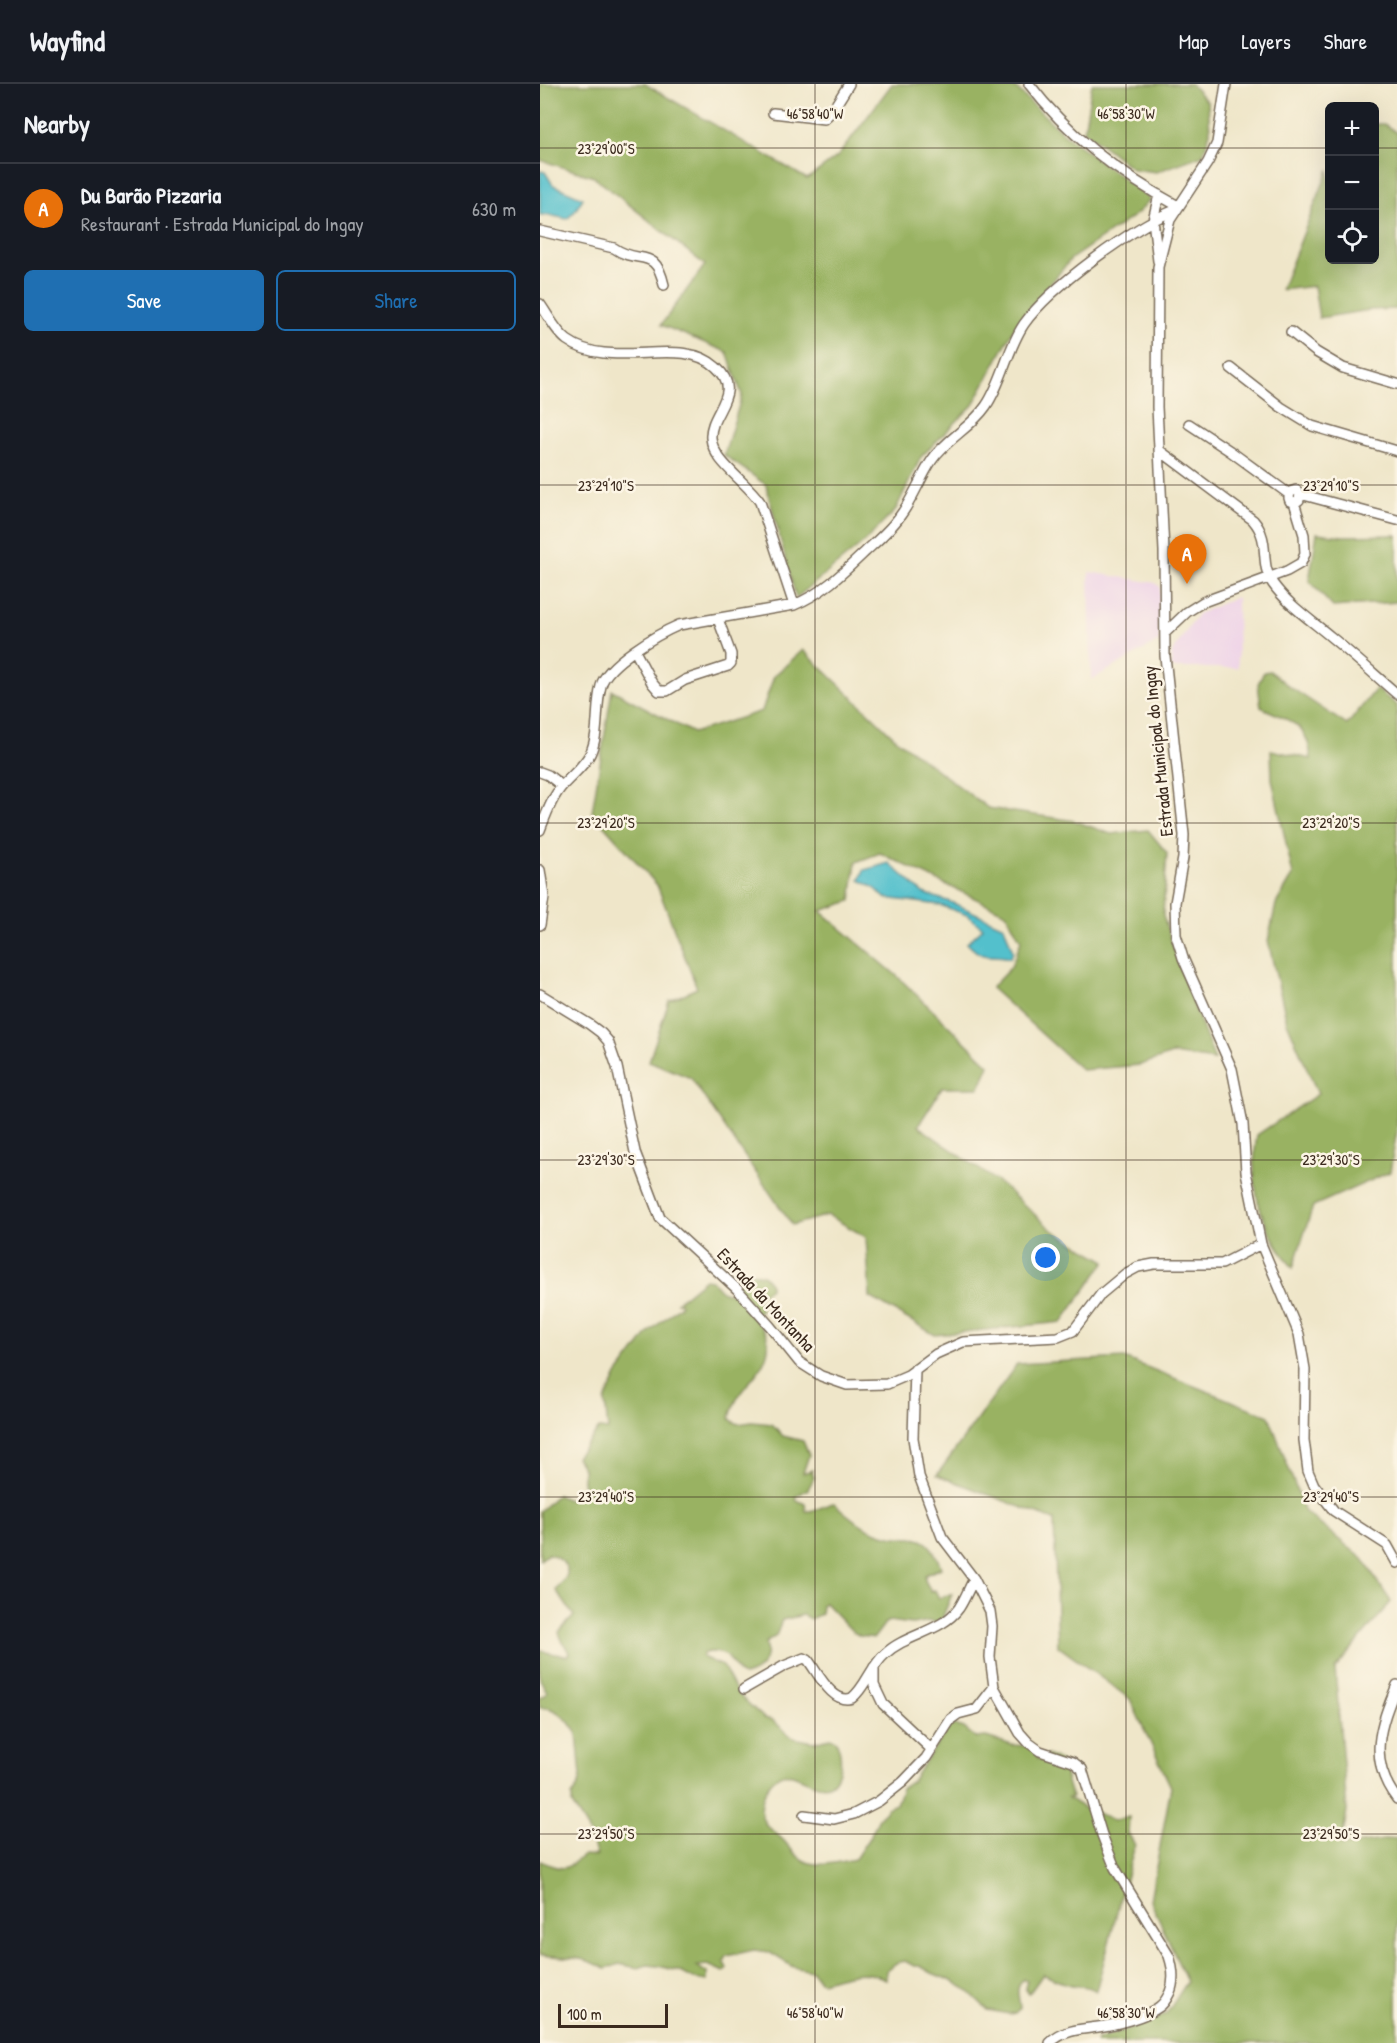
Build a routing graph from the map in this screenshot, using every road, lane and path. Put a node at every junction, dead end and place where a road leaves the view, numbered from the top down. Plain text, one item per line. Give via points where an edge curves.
1 (849, 84) edge
2 (1029, 84) edge
3 (1226, 84) edge
4 (773, 113) dead end
5 (1160, 195) junction
6 (1177, 208) junction
7 (1153, 220) junction
8 (540, 231) edge
9 (1158, 267) junction
10 (664, 285) dead end
11 (540, 304) edge
12 (1291, 332) dead end
13 (1231, 368) dead end
14 (1397, 384) edge
15 (1189, 424) dead end
16 (1159, 450) junction
17 (1397, 451) edge
18 (1291, 498) junction
19 (1397, 520) edge
20 (1269, 577) junction
21 (794, 605) junction
22 (718, 619) junction
23 (1165, 633) junction
24 (635, 651) junction
25 (1397, 694) edge
26 (540, 772) edge
27 (562, 786) junction
28 (540, 830) edge
29 (540, 870) edge
30 (540, 925) edge
31 (540, 994) edge
32 (1261, 1244) junction
33 (915, 1369) junction
34 (1397, 1563) edge
35 (974, 1579) junction
36 (874, 1667) junction
37 (1397, 1685) edge
38 (994, 1687) junction
39 (744, 1689) dead end
40 (931, 1749) junction
41 (1397, 1799) edge
42 (804, 1815) dead end
43 (1050, 2043) edge

1 - 4 street via 824,119
2 - 5 street via 1079,139
3 - 6 street, Estrada Municipal do Ingay via 1217,142
5 - 6 street
5 - 7 street, Estrada Municipal do Ingay
6 - 7 street
6 - 9 street, Estrada Municipal do Ingay
7 - 9 street, Estrada Municipal do Ingay
7 - 21 street via 1050,296 1024,324 986,407 936,454 900,517 827,588
8 - 10 street via 614,248 623,255 648,257 661,272
9 - 16 street, Estrada Municipal do Ingay
11 - 21 street via 565,339 580,348 616,355 689,354 718,368 725,379 727,396 714,422 711,439 719,456 760,502
12 - 14 street via 1343,368
13 - 17 street via 1312,426
15 - 18 street
16 - 20 street via 1257,524 1264,539
16 - 23 street, Estrada Municipal do Ingay
18 - 19 street via 1296,490
18 - 20 street via 1304,535 1303,559 1298,566
20 - 23 street via 1203,602
20 - 25 street via 1283,596
21 - 22 street
22 - 24 street via 679,625
22 - 24 street via 731,663 667,691 659,691
23 - 32 street, Estrada Municipal do Ingay via 1184,835 1175,903 1176,935 1232,1069 1243,1124 1246,1172
24 - 27 street via 603,681 589,756
26 - 27 street
27 - 28 street
29 - 30 street via 544,897
31 - 33 street, Estrada da Montanha via 590,1024 608,1041 635,1152 660,1218 737,1289 799,1362 821,1376 847,1385 886,1384
32 - 33 street, Estrada da Montanha via 1222,1264 1138,1267 1101,1294 1079,1326 1068,1334 1047,1339 963,1342 942,1350
32 - 34 street, Estrada Municipal do Ingay via 1302,1346 1308,1471 1334,1511 1387,1545
33 - 35 street via 914,1438 920,1476 942,1537
35 - 36 street via 952,1616 895,1646
35 - 38 street via 992,1618 990,1657
36 - 39 street via 855,1696 847,1700 837,1697 804,1658
36 - 40 street via 874,1685 883,1704
37 - 41 street via 1383,1721 1378,1753 1382,1775
38 - 40 street via 977,1709 951,1719
38 - 43 street via 1012,1722 1029,1743 1082,1769 1115,1868 1169,1956 1173,1971 1165,2003 1148,2014 1068,2032
40 - 42 street via 903,1782 865,1809 834,1819

